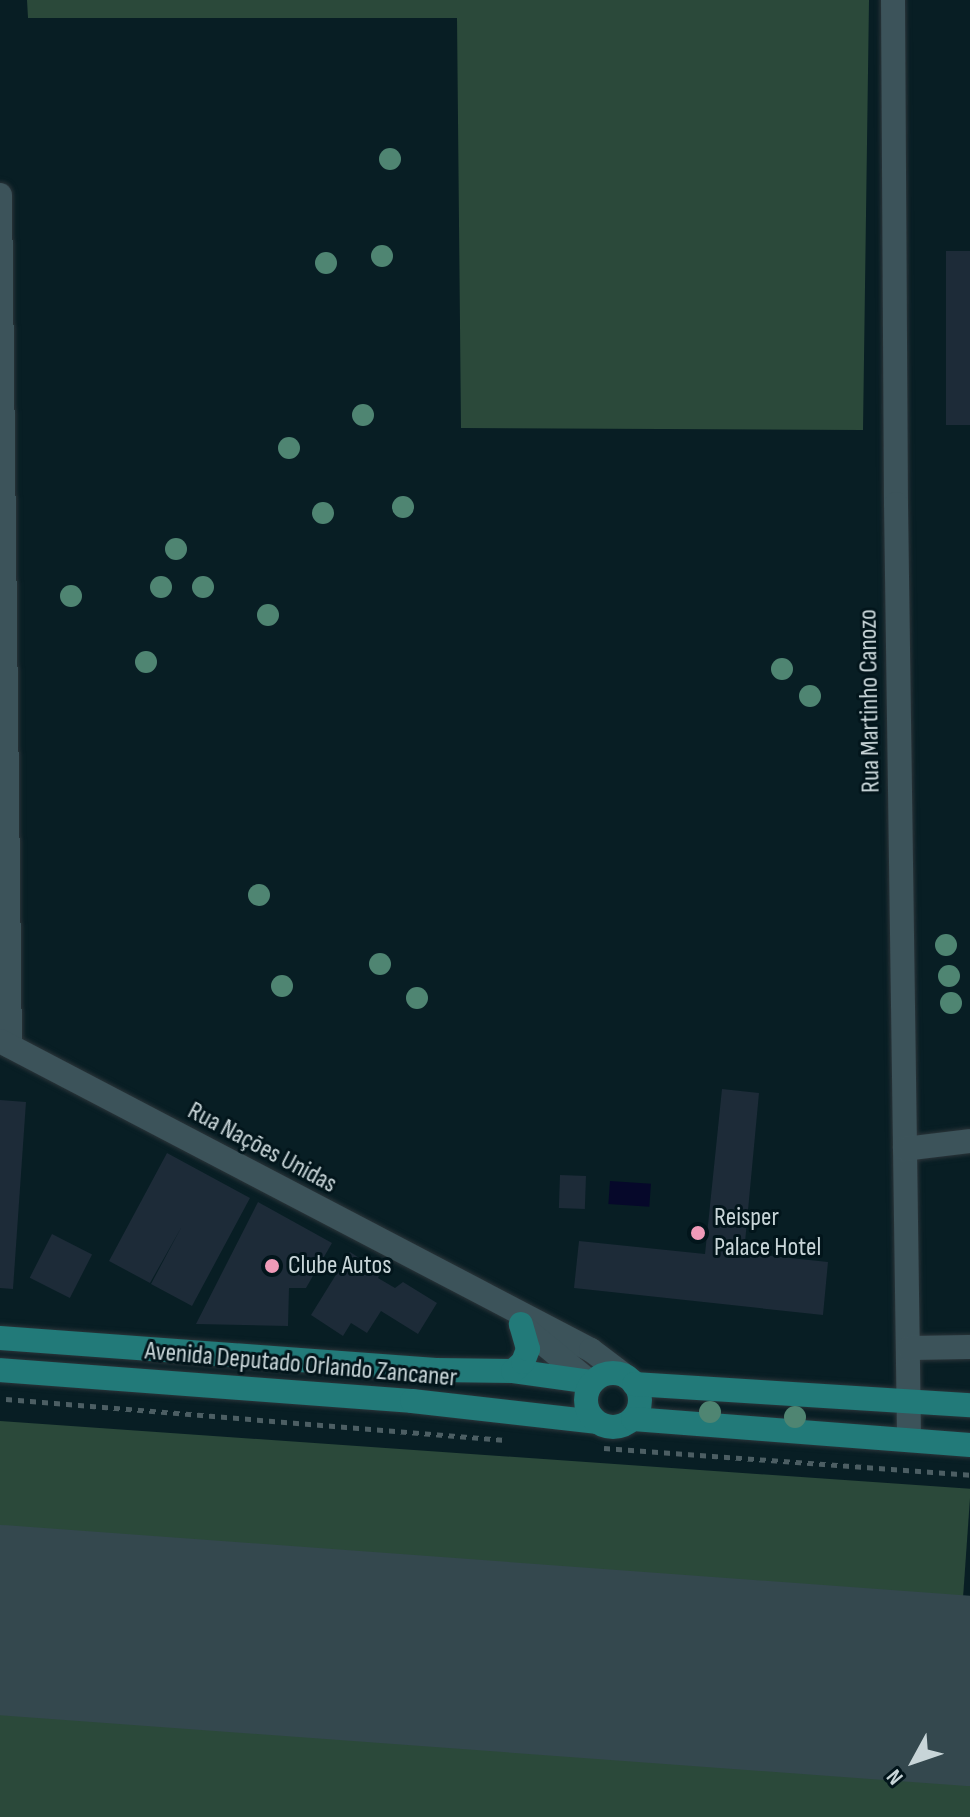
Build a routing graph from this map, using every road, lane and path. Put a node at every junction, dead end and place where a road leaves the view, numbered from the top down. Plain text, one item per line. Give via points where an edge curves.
1 (893, 0) edge
2 (0, 195) edge
3 (5, 1043) edge
4 (970, 1141) edge
5 (905, 1149) junction
6 (499, 1304) junction
7 (521, 1324) junction
8 (0, 1338) edge
9 (970, 1347) edge
10 (909, 1348) junction
11 (0, 1370) edge
12 (513, 1371) junction
13 (631, 1381) junction
14 (590, 1382) junction
15 (836, 1397) junction
16 (908, 1401) junction
17 (970, 1405) edge
18 (633, 1419) junction
19 (596, 1422) junction
20 (831, 1434) junction
21 (909, 1439) junction
22 (970, 1445) edge

1 - 5 street, Rua Martinho Canozo
2 - 3 street
3 - 6 street, Rua Nações Unidas
4 - 5 street
5 - 10 street, Rua Martinho Canozo
6 - 7 street, Rua Nações Unidas
6 - 13 street, Rua Nações Unidas via 591,1350
7 - 12 main road via 528,1349
7 - 14 street, Rua Nações Unidas
8 - 12 main road, Avenida Deputado Orlando Zancaner
9 - 10 street
10 - 16 street, Rua Martinho Canozo
11 - 19 main road, Avenida Deputado Orlando Zancaner via 412,1401
12 - 14 main road, Avenida Deputado Orlando Zancaner
13 - 14 main road, Avenida Deputado Orlando Zancaner via 606,1374
13 - 15 main road, Avenida Deputado Orlando Zancaner
13 - 18 main road via 639,1408
14 - 19 main road via 585,1399
15 - 16 main road, Avenida Deputado Orlando Zancaner
15 - 20 main road via 854,1406 858,1419 851,1428
16 - 17 main road, Avenida Deputado Orlando Zancaner
16 - 21 street
18 - 19 main road, Avenida Deputado Orlando Zancaner via 615,1428
18 - 20 main road, Avenida Deputado Orlando Zancaner
20 - 21 main road, Avenida Deputado Orlando Zancaner
21 - 22 main road, Avenida Deputado Orlando Zancaner

